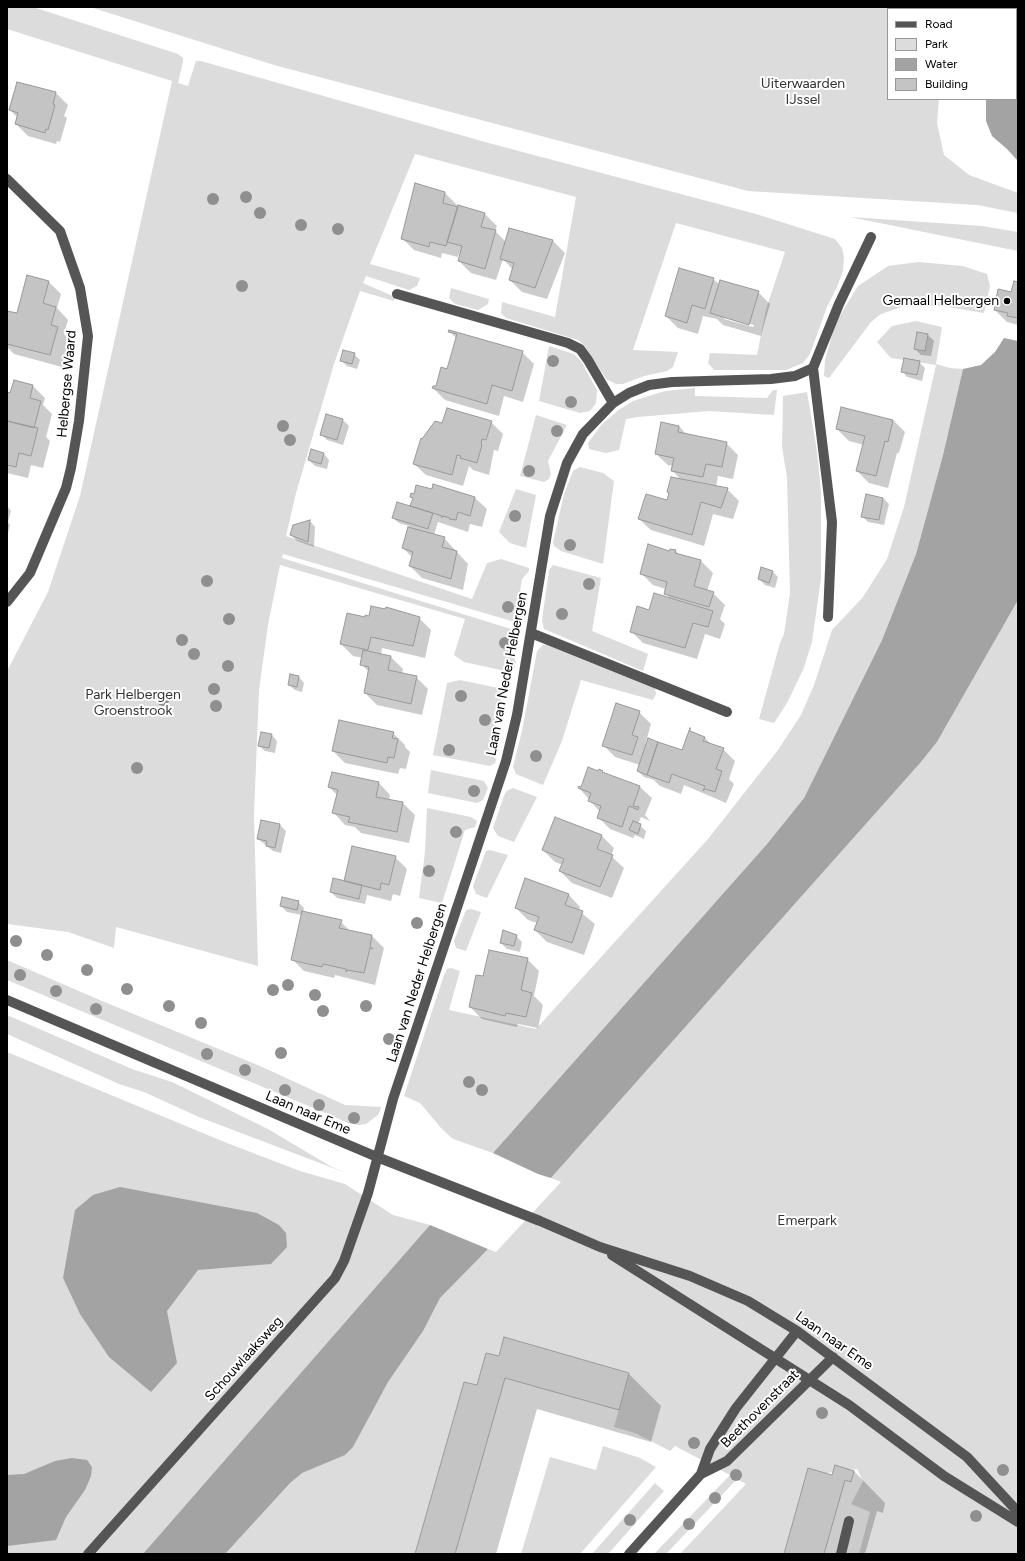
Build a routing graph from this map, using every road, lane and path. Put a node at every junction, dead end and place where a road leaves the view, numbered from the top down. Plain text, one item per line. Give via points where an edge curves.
1 (7, 179) edge
2 (871, 237) dead end
3 (398, 294) dead end
4 (813, 368) junction
5 (613, 403) junction
6 (7, 602) edge
7 (828, 617) dead end
8 (531, 632) junction
9 (727, 712) dead end
10 (7, 1000) edge
11 (377, 1157) junction
12 (600, 1247) junction
13 (797, 1331) junction
14 (833, 1356) junction
15 (776, 1358) junction
16 (810, 1380) junction
17 (700, 1474) junction
18 (1018, 1512) edge
19 (849, 1521) dead end
20 (1018, 1522) edge
21 (88, 1554) edge
22 (629, 1554) edge
23 (841, 1554) edge

1 - 6 street, Helbergse Waard via 60,231 80,288 88,336 79,421 66,488 30,573
2 - 4 street via 839,304
3 - 5 street via 568,343 580,349
4 - 5 street, Laan van Neder Helbergen via 795,376 771,379 649,385
4 - 7 street via 832,522
5 - 8 street, Laan van Neder Helbergen via 583,434 567,463 550,516
8 - 9 street
8 - 11 street, Laan van Neder Helbergen via 517,715 506,761 393,1099
10 - 11 street, Laan naar Eme
11 - 12 street, Laan naar Eme via 540,1220
11 - 21 street, Schouwlaaksweg via 368,1193 344,1261 335,1278
12 - 13 street, Laan naar Eme via 690,1276 748,1302
12 - 15 street, Laan naar Eme
13 - 14 street, Laan naar Eme
13 - 15 street, Beethovenstraat
14 - 16 street, Beethovenstraat
14 - 18 street, Laan naar Eme via 967,1457
15 - 16 street, Laan naar Eme
15 - 17 street, Beethovenstraat via 736,1408 710,1449
16 - 17 street, Beethovenstraat via 727,1462
16 - 20 street, Laan naar Eme via 849,1405 944,1476
17 - 22 street, Beethovenstraat
19 - 23 street

